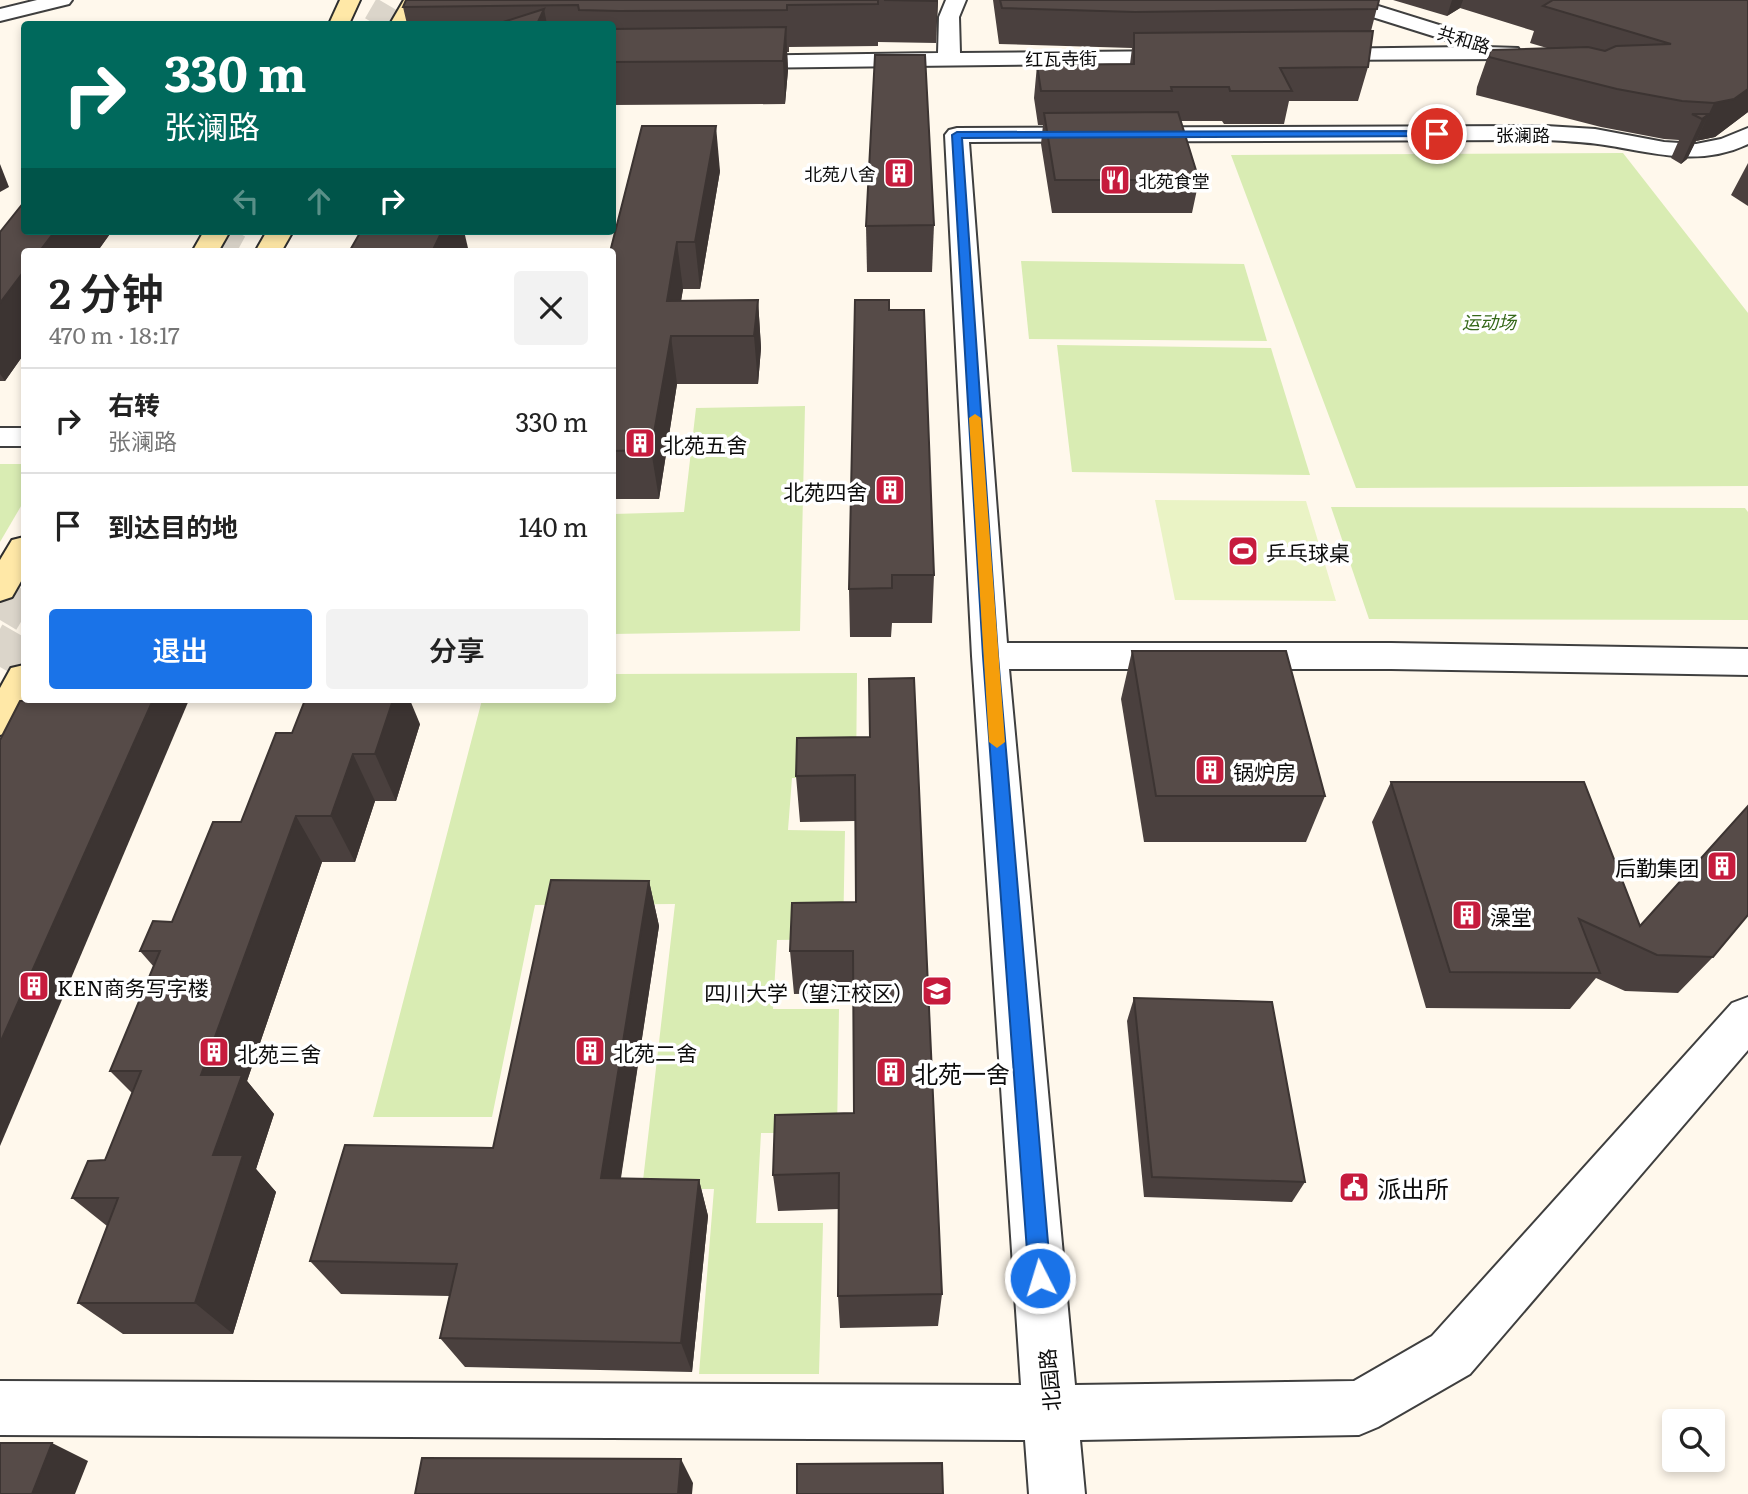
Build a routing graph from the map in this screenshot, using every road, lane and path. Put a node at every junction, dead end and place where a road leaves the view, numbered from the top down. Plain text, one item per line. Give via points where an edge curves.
1 (61, 0) edge
2 (351, 0) edge
3 (414, 0) edge
4 (956, 0) edge
5 (1338, 0) edge
6 (0, 15) edge
7 (76, 16) dead end
8 (340, 21) edge
9 (402, 21) edge
10 (1302, 55) edge
11 (1204, 57) edge
12 (950, 59) junction
13 (715, 63) edge
14 (957, 135) joint
15 (1748, 135) edge
16 (0, 437) edge
17 (21, 437) edge
18 (21, 553) edge
19 (0, 589) edge
20 (990, 656) junction
21 (1748, 662) edge
22 (21, 683) edge
23 (0, 721) edge
24 (1748, 1017) edge
25 (0, 1408) edge
26 (1051, 1413) junction
27 (1057, 1494) edge

1 - 6 street
1 - 7 street
2 - 8 main road
3 - 9 main road
4 - 12 street via 949,17
5 - 10 street, 共和路 via 1517,55
11 - 12 street, 红瓦寺街
12 - 13 street, 红瓦寺街
14 - 15 street, 张澜路 via 1546,133 1689,153 1720,149
14 - 20 street, 北园路
16 - 17 street
18 - 19 main road
20 - 21 street
20 - 26 street, 北园路
22 - 23 main road
24 - 26 street via 1451,1355 1359,1408
25 - 26 street
26 - 27 street, 北园路

